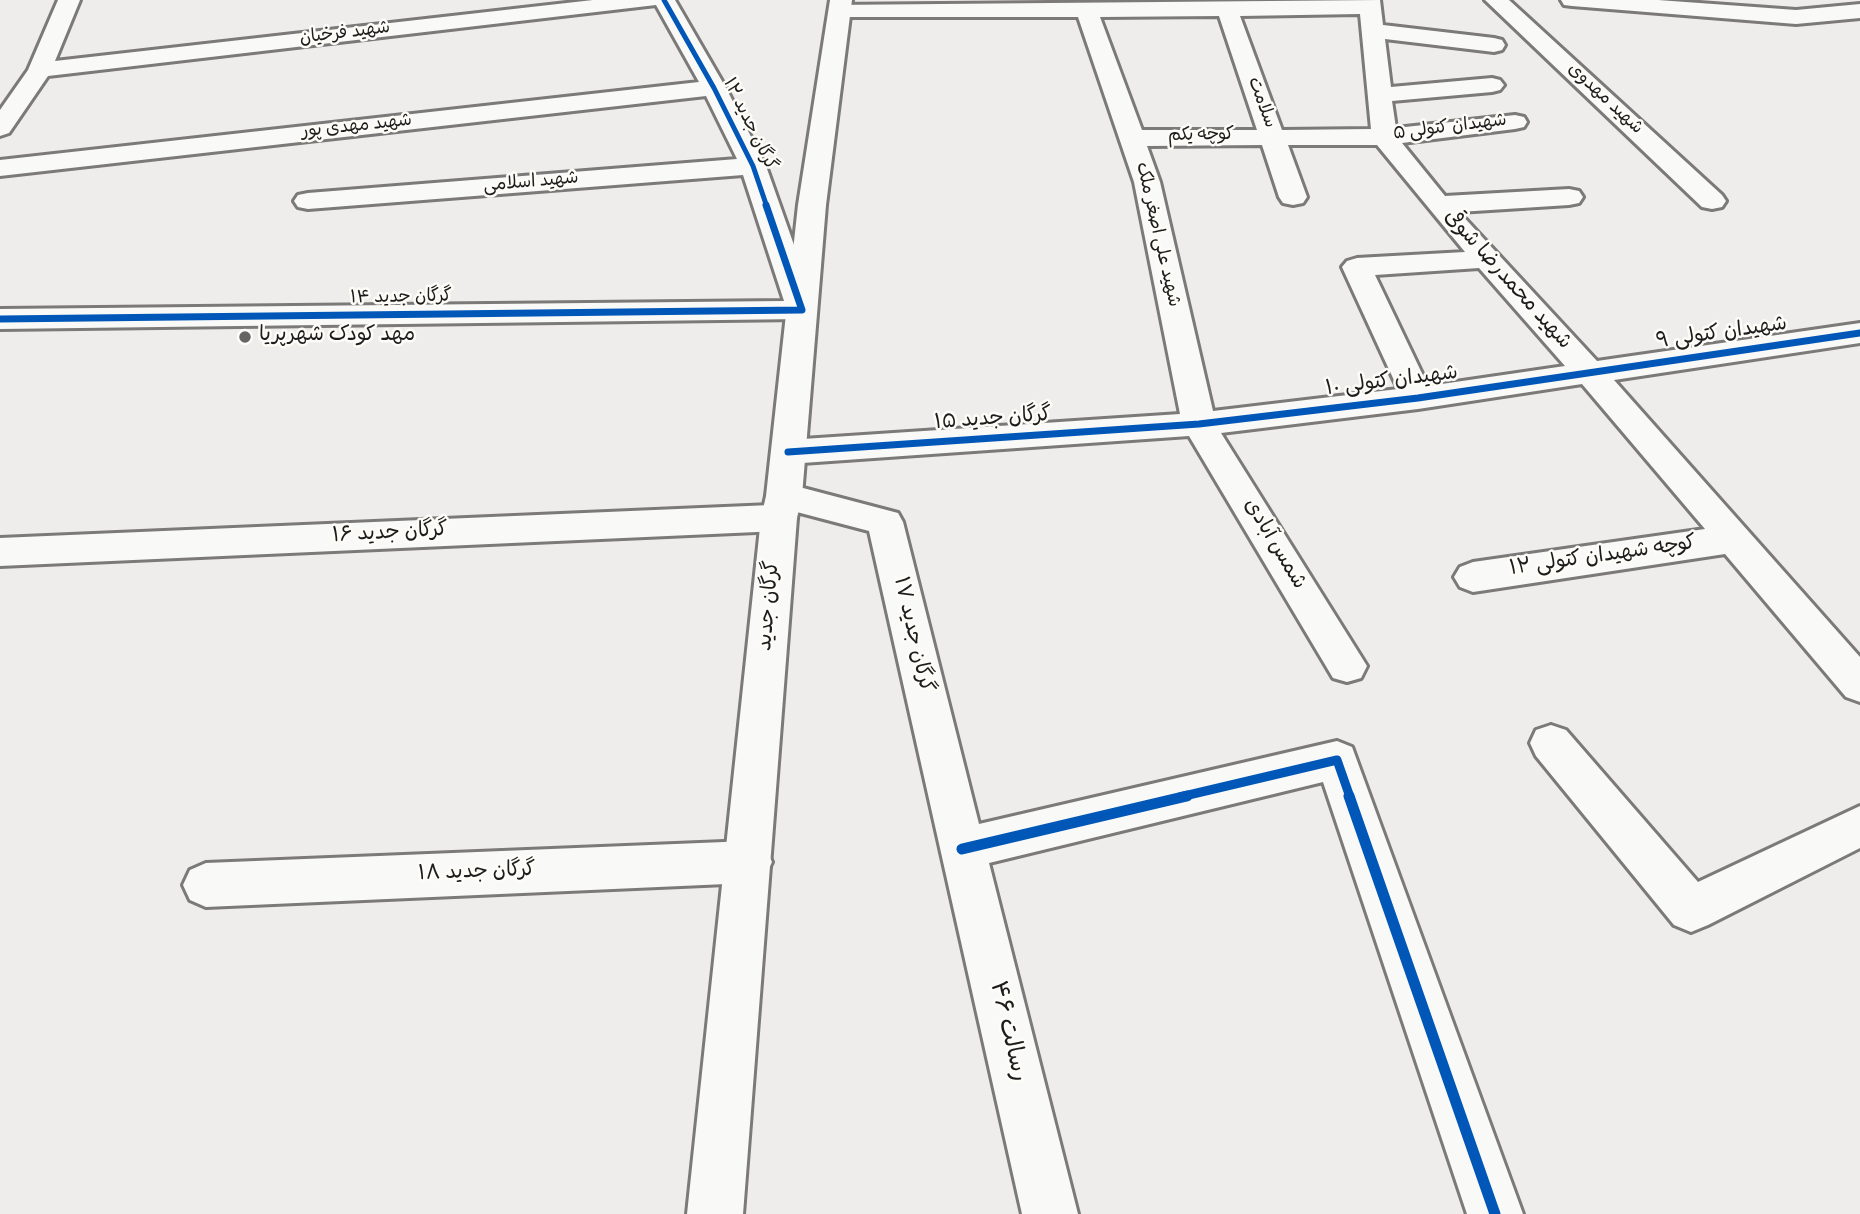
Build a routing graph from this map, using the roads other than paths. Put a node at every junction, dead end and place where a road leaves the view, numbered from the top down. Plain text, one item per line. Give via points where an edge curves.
1 (69, 0) edge
2 (650, 0) edge
3 (664, 0) edge
4 (1496, 0) edge
5 (1572, 0) edge
6 (840, 5) edge
7 (1666, 5) edge
8 (1227, 9) junction
9 (1087, 10) junction
10 (1860, 11) edge
11 (1371, 13) edge
12 (1494, 44) dead end
13 (40, 70) junction
14 (1492, 85) dead end
15 (714, 88) junction
16 (1380, 95) junction
17 (1515, 122) dead end
18 (0, 128) edge
19 (1272, 136) junction
20 (1384, 137) junction
21 (1131, 138) junction
22 (753, 166) junction
23 (0, 168) edge
24 (1293, 197) dead end
25 (1569, 197) dead end
26 (308, 201) dead end
27 (1712, 201) dead end
28 (1438, 205) junction
29 (1487, 259) junction
30 (802, 310) junction
31 (0, 319) edge
32 (1860, 333) edge
33 (1589, 372) junction
34 (1418, 398) junction
35 (1199, 424) junction
36 (788, 452) junction
37 (782, 507) junction
38 (1734, 539) junction
39 (0, 552) edge
40 (1472, 577) dead end
41 (1347, 666) dead end
42 (1860, 685) edge
43 (1551, 743) dead end
44 (1860, 826) edge
45 (962, 849) junction
46 (749, 862) junction
47 (206, 885) dead end
48 (715, 1214) edge
49 (1050, 1214) edge
50 (1495, 1214) edge

1 - 13 street
2 - 13 street, شهید فرخیان via 385,20
3 - 15 street, گرگان جدید ۱۲
4 - 27 street, شهید مهدوی
5 - 7 street
6 - 9 street
6 - 30 street, گرگان جدید
7 - 10 street via 1796,18
8 - 9 street
8 - 11 street
8 - 19 street, سلامت
9 - 21 street, شهید علی اصغر ملک
11 - 12 street
11 - 16 street
13 - 18 street
14 - 16 street
15 - 22 street, گرگان جدید ۱۲
15 - 23 street, شهید مهدی پور
16 - 20 street
17 - 20 street, ۵ شهیدان کتولی
19 - 20 street, ۵ شهیدان کتولی
19 - 21 street, کوچه یکم
19 - 24 street, سلامت
20 - 28 street, شهید محمدرضا شوقی
21 - 35 street, شهید علی اصغر ملک via 1147,182
22 - 26 street, شهید اسلامی
22 - 30 street, گرگان جدید ۱۲
25 - 28 street
28 - 29 street, شهید محمدرضا شوقی
29 - 33 street, شهید محمدرضا شوقی
29 - 34 street via 1357,267
30 - 31 street, گرگان جدید ۱۴
30 - 36 street, گرگان جدید
32 - 33 street, ۹ شهیدان کتولی
33 - 34 street, ۱۰ شهیدان کتولی
33 - 38 street, شهید محمدرضا شوقی
34 - 35 street, ۱۰ شهیدان کتولی
35 - 36 street, ۱۵ گرگان جدید
35 - 41 street, شمس آبادی
36 - 37 street, گرگان جدید
37 - 39 street, گرگان جدید ۱۶
37 - 45 street, ۱۷ گرگان جدید via 885,522
37 - 46 street, گرگان جدید
38 - 40 street, کوچه شهیدان کتولی ۱۲
38 - 42 street, شهید محمدرضا شوقی
43 - 44 street via 1691,909
45 - 49 street, ۴۶ رسالت
45 - 50 street via 1337,760
46 - 47 street, ۱۸ گرگان جدید
46 - 48 street, گرگان جدید

